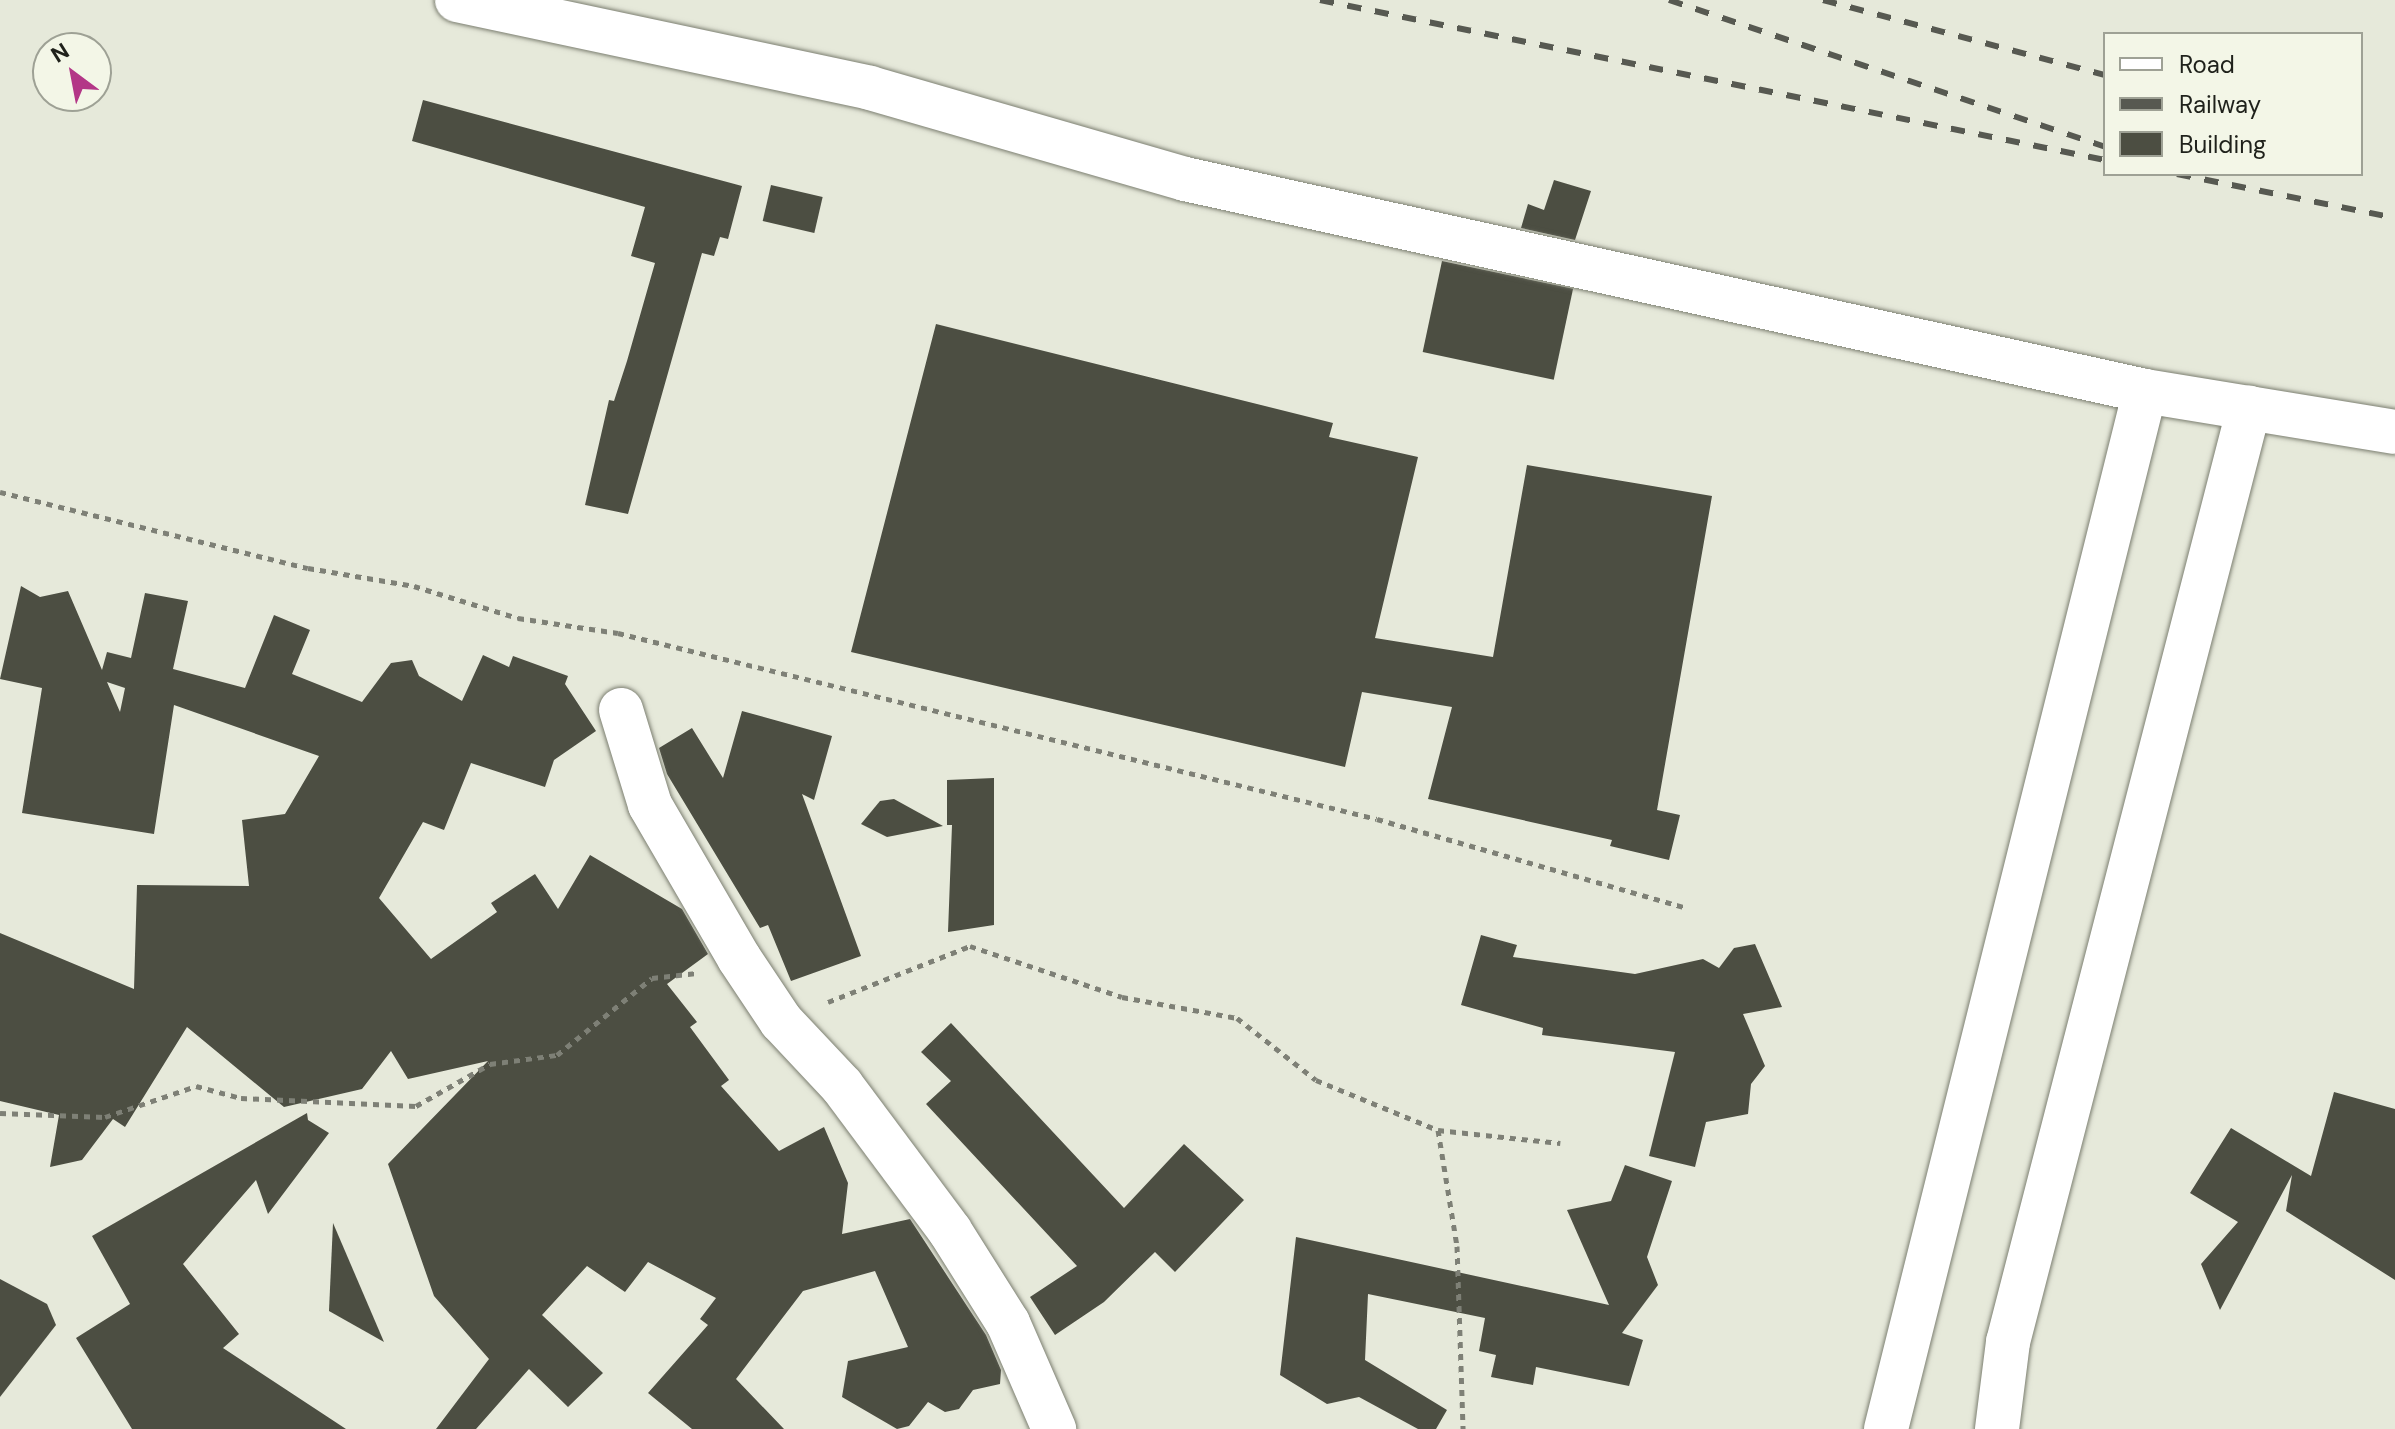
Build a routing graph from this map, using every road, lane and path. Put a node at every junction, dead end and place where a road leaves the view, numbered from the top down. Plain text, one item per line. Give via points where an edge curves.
1 (457, 0) edge
2 (2145, 391) junction
3 (2249, 408) junction
4 (2395, 432) edge
5 (0, 492) edge
6 (621, 710) dead end
7 (1687, 908) dead end
8 (739, 958) junction
9 (781, 1021) junction
10 (0, 1113) edge
11 (1438, 1130) junction
12 (1560, 1143) dead end
13 (1054, 1429) edge
14 (1463, 1429) edge
15 (1886, 1429) edge
16 (1997, 1429) edge

1 - 2 street via 870,88 1185,179
2 - 3 street
2 - 15 street
3 - 4 street
3 - 16 street via 2008,1342
5 - 7 path via 308,568 414,586 518,618 618,633 1377,819
6 - 8 street via 650,805
8 - 9 street
8 - 10 path via 704,973 652,978 557,1055 490,1064 416,1106 241,1098 196,1086 105,1117
9 - 11 path via 970,946 1122,997 1237,1018 1316,1080
9 - 13 street via 842,1086 950,1231 1008,1323
11 - 12 path
11 - 14 path via 1457,1246

